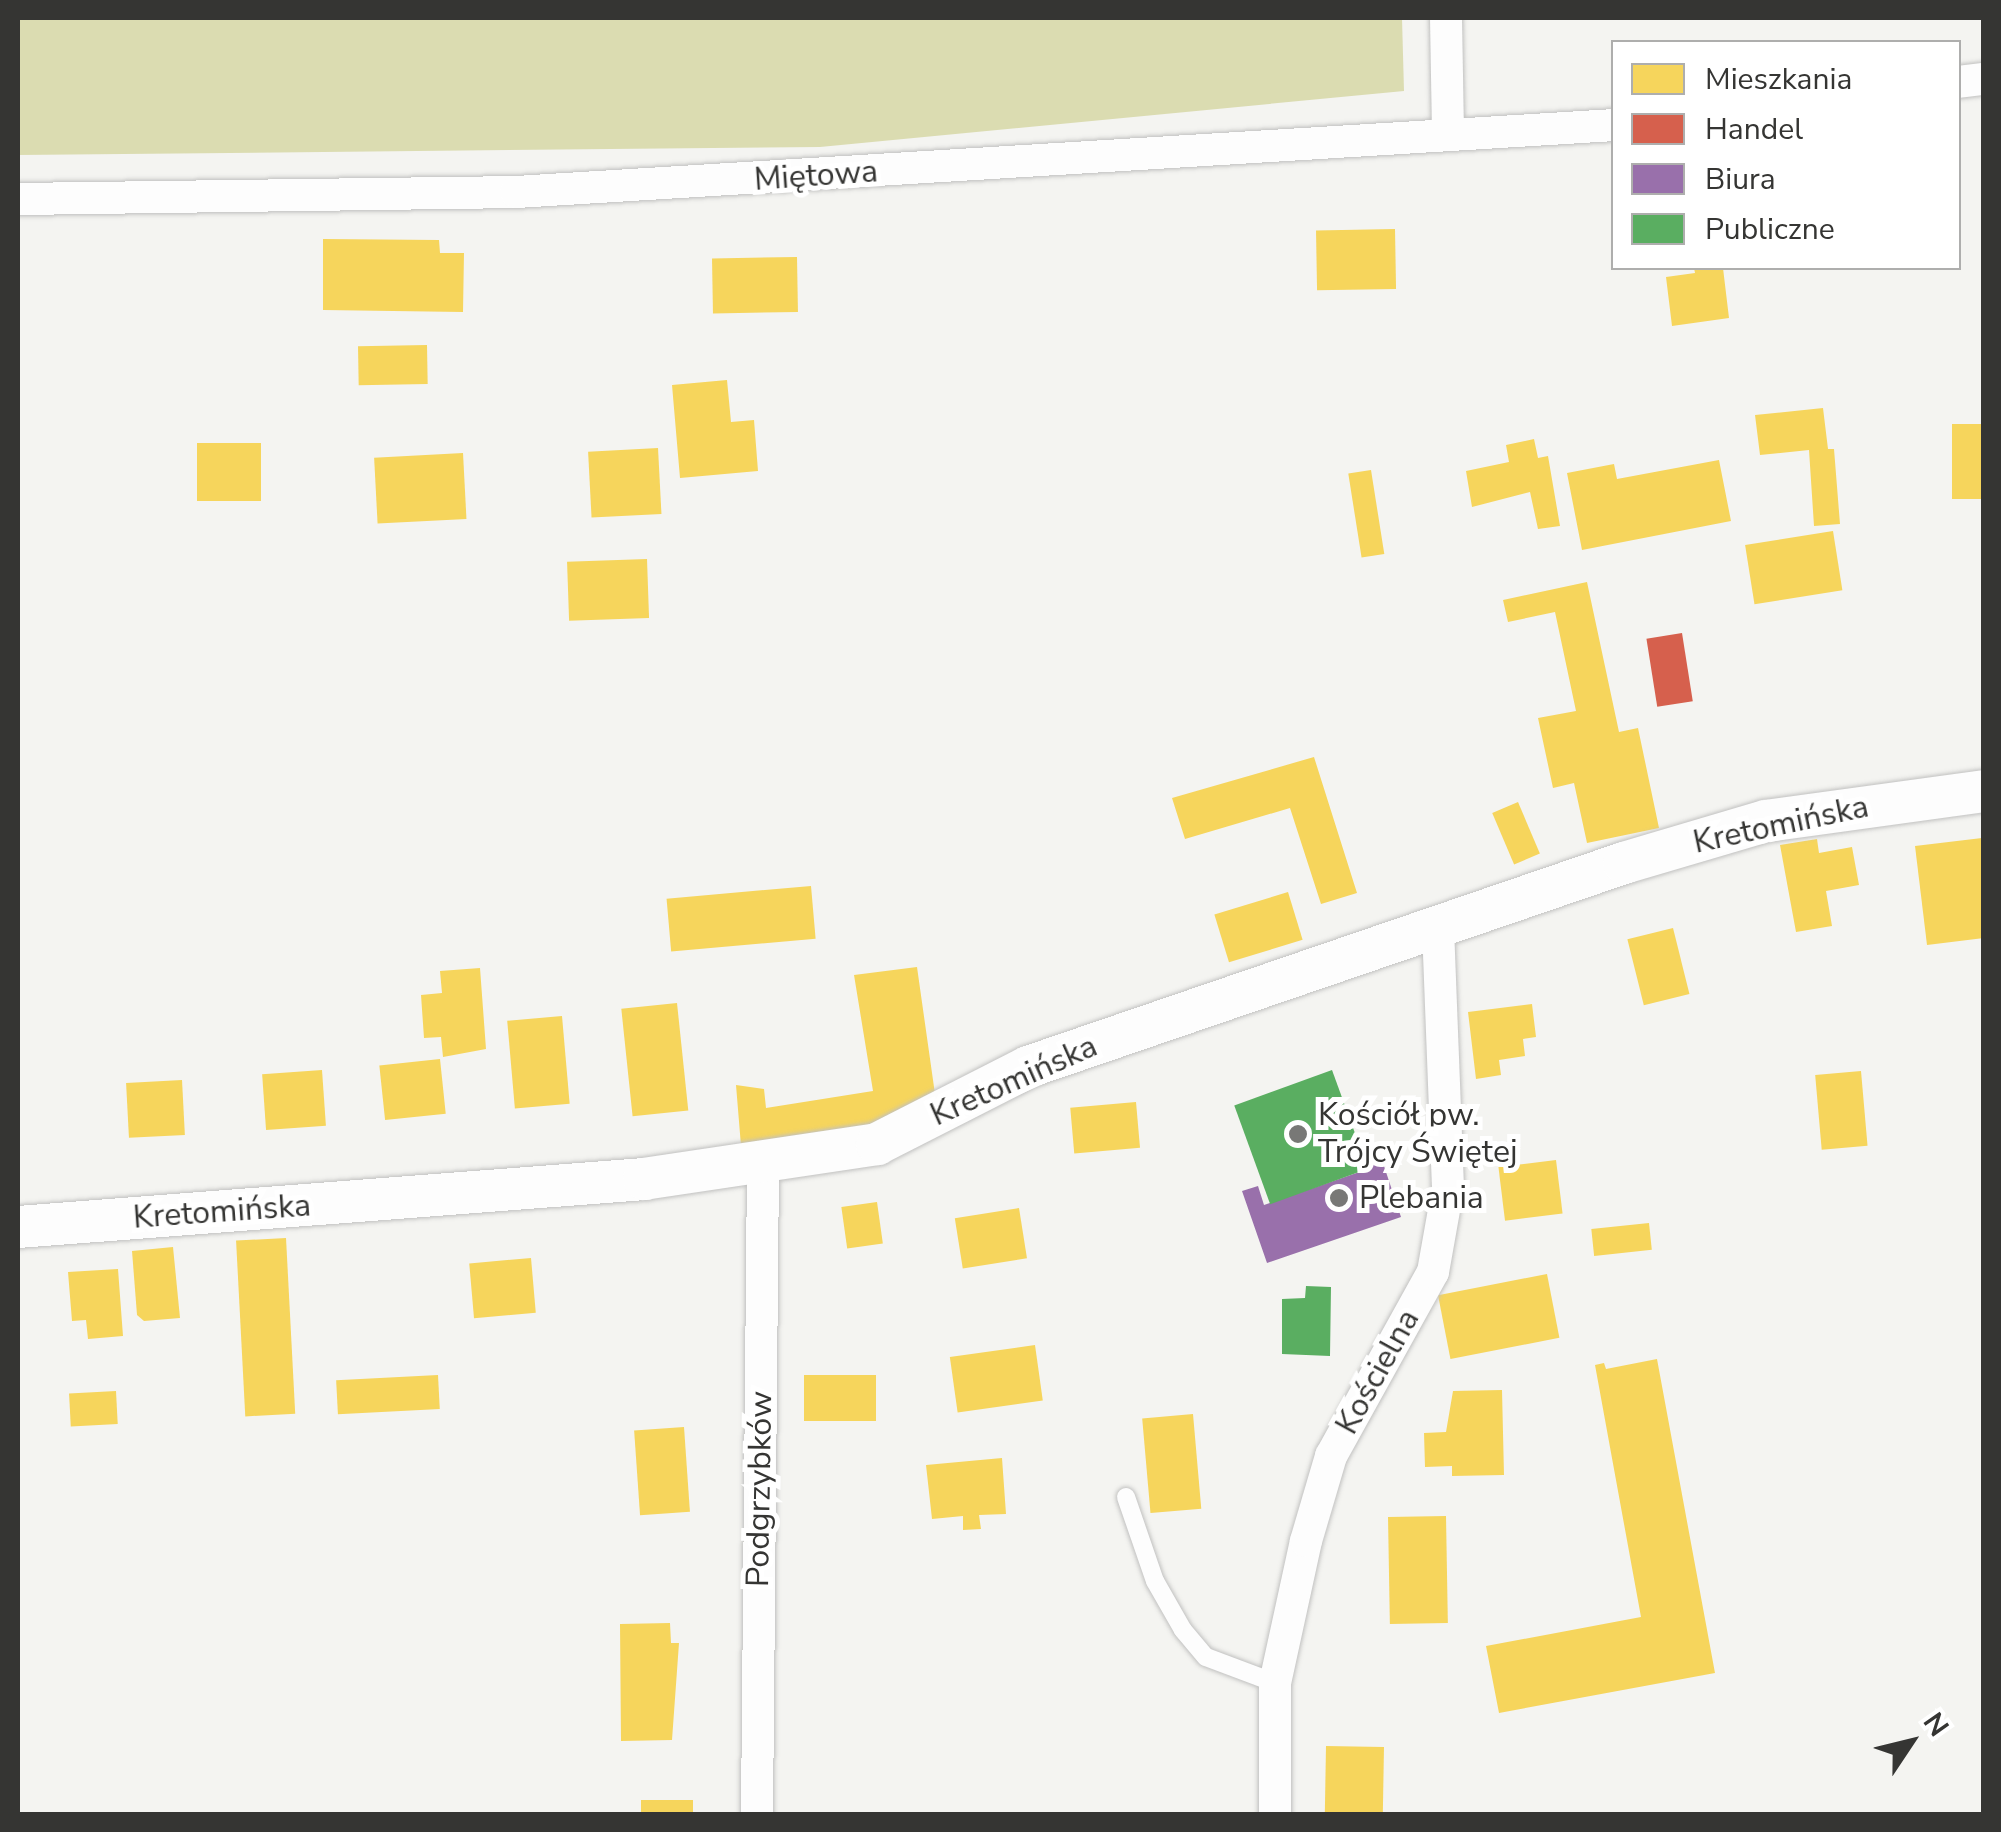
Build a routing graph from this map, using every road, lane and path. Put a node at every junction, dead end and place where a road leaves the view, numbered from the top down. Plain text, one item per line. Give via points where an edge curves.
1 (1446, 18) edge
2 (1611, 125) edge
3 (1448, 134) junction
4 (18, 199) edge
5 (1984, 792) edge
6 (1438, 926) junction
7 (763, 1163) junction
8 (18, 1228) edge
9 (1126, 1497) dead end
10 (1275, 1683) junction
11 (757, 1814) edge
12 (1275, 1814) edge

1 - 3 street
2 - 3 street, Miętowa
3 - 4 street, Miętowa via 516,192
5 - 6 street, Kretomińska via 1752,824
6 - 7 street, Kretomińska via 1028,1067 877,1144
6 - 10 street, Kościelna via 1448,1188 1433,1272 1331,1456
7 - 8 street, Kretomińska via 544,1188
7 - 11 street, Podgrzybków
9 - 10 lane via 1155,1582 1183,1630 1206,1657
10 - 12 street, Kościelna

